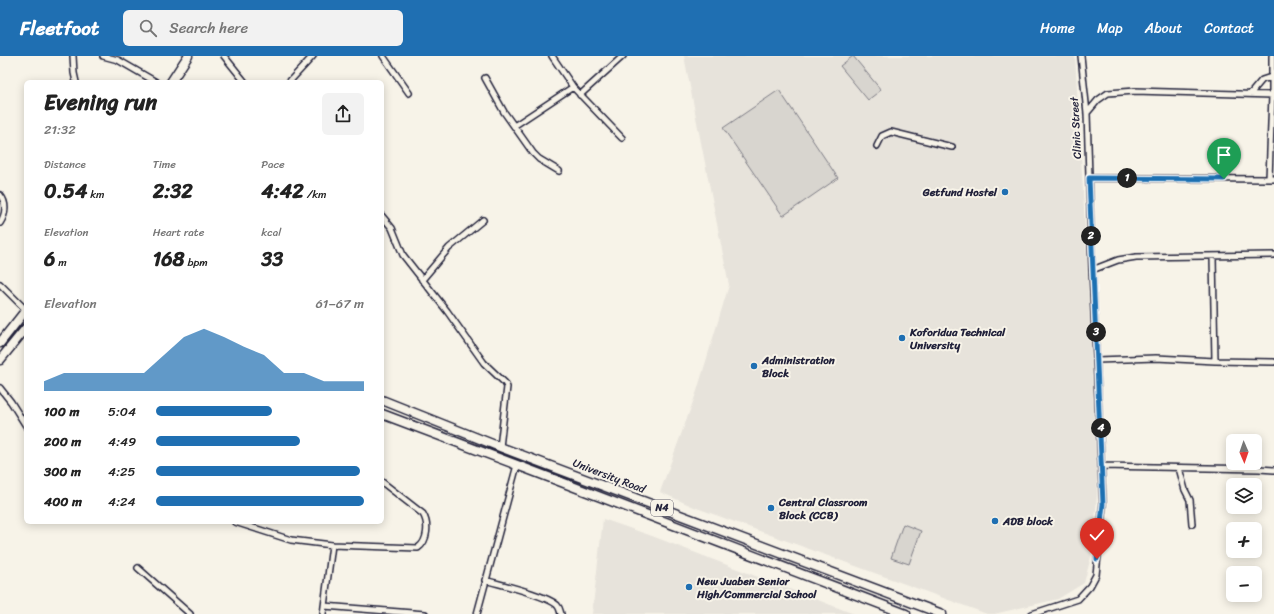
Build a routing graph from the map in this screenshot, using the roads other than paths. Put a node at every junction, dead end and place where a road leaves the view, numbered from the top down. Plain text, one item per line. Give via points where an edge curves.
1 (73, 56) edge
2 (102, 56) edge
3 (188, 56) edge
4 (224, 56) edge
5 (313, 56) edge
6 (383, 56) edge
7 (552, 56) edge
8 (623, 56) edge
9 (1081, 56) edge
10 (1272, 56) edge
11 (1273, 77) edge
12 (486, 78) dead end
13 (76, 80) edge
14 (153, 80) edge
15 (172, 80) edge
16 (243, 80) edge
17 (291, 80) edge
18 (573, 87) junction
19 (409, 93) dead end
20 (1250, 93) junction
21 (580, 95) junction
22 (1272, 95) junction
23 (1087, 113) junction
24 (514, 126) junction
25 (622, 138) dead end
26 (877, 146) dead end
27 (952, 147) dead end
28 (559, 170) dead end
29 (1089, 178) junction
30 (1272, 179) edge
31 (0, 195) edge
32 (384, 218) edge
33 (483, 220) dead end
34 (0, 223) edge
35 (1274, 255) edge
36 (1214, 257) junction
37 (1092, 270) junction
38 (422, 280) junction
39 (0, 284) edge
40 (24, 308) edge
41 (24, 313) edge
42 (24, 330) edge
43 (0, 343) edge
44 (0, 360) edge
45 (1097, 360) junction
46 (1215, 361) junction
47 (1274, 362) edge
48 (0, 388) edge
49 (384, 401) edge
50 (384, 415) edge
51 (24, 423) edge
52 (500, 447) junction
53 (517, 465) junction
54 (1102, 466) junction
55 (1179, 468) junction
56 (1274, 472) edge
57 (384, 484) edge
58 (241, 524) edge
59 (1192, 524) dead end
60 (332, 545) junction
61 (138, 568) dead end
62 (485, 580) junction
63 (324, 606) junction
64 (190, 614) edge
65 (323, 614) edge
66 (426, 614) edge
67 (477, 614) edge
68 (561, 614) edge
69 (906, 614) edge
70 (942, 614) edge
71 (1032, 614) edge

1 - 13 street
2 - 14 street via 118,60
3 - 15 main road
4 - 16 street
5 - 17 street
6 - 19 street
7 - 18 street
8 - 21 street
9 - 23 street, Clinic Street
10 - 11 street
11 - 20 street via 1262,80
11 - 22 street
12 - 24 street
18 - 21 street
18 - 24 street
20 - 22 street
20 - 23 street via 1108,93
21 - 25 street
22 - 30 street
23 - 29 street, Clinic Street
24 - 28 street via 539,159
26 - 27 street via 882,136 891,132
29 - 30 street
29 - 37 street, Clinic Street
31 - 34 street via 4,199 5,210
32 - 38 street via 392,228 403,255
33 - 38 street via 449,248
35 - 36 street
36 - 37 street via 1136,257 1118,260
36 - 46 street
37 - 45 street, Clinic Street
38 - 52 street via 484,363 507,387
39 - 40 street
41 - 43 main road
42 - 44 main road
45 - 46 street via 1156,358
45 - 54 street, Clinic Street
46 - 47 street
48 - 51 street
49 - 52 main road, University Road / N4
50 - 53 main road, University Road / N4
52 - 70 main road, University Road / N4
53 - 62 street
53 - 69 main road, University Road / N4
54 - 55 street
54 - 71 street, Clinic Street via 1103,504 1096,575 1078,599
55 - 56 street via 1259,469
55 - 59 street via 1190,500
57 - 60 street via 426,518 427,535 421,547
58 - 60 street via 291,540
60 - 63 street
61 - 64 street
62 - 67 street
62 - 68 street via 544,598 557,605
63 - 65 street
63 - 66 street

